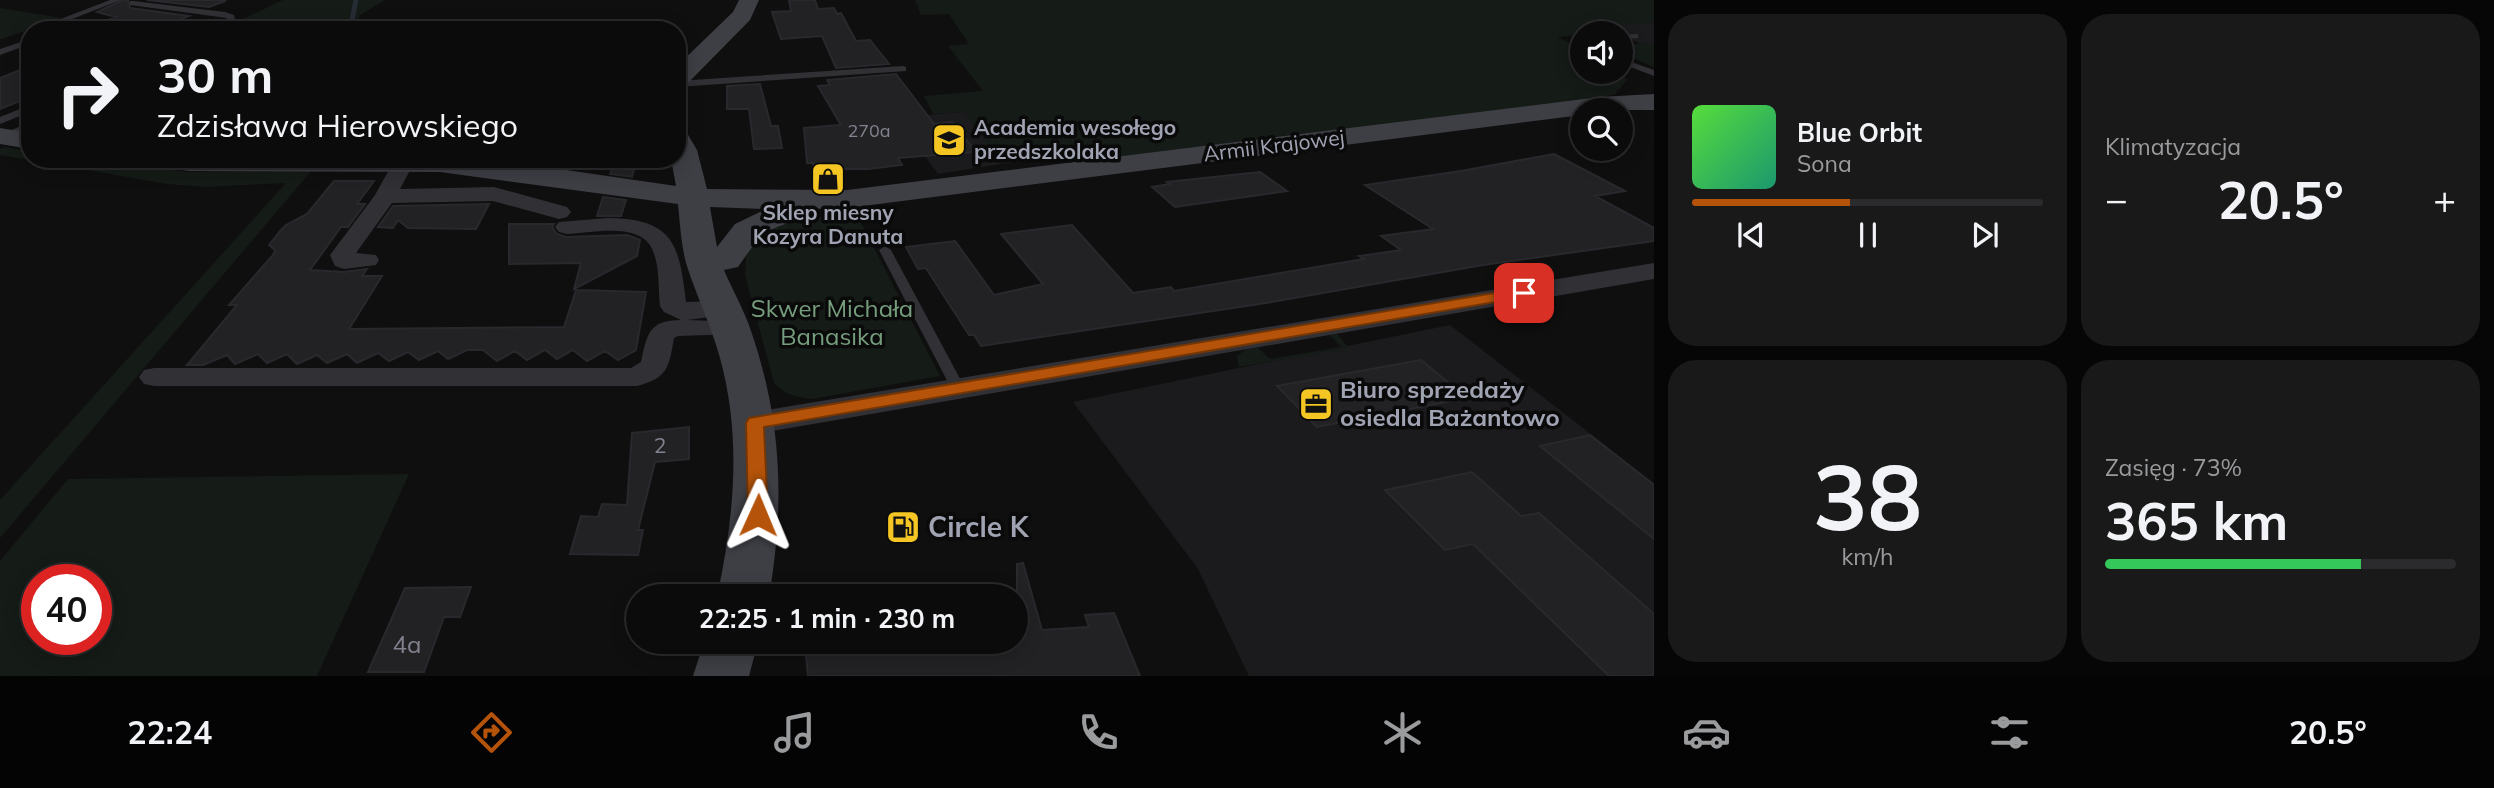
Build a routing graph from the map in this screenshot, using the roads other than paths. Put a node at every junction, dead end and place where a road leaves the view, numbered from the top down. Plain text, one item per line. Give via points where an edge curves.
1 (117, 0) edge
2 (749, 0) edge
3 (137, 1) edge
4 (60, 21) edge
5 (85, 21) edge
6 (229, 21) edge
7 (21, 35) edge
8 (0, 43) edge
9 (21, 44) edge
10 (0, 52) edge
11 (904, 69) dead end
12 (1633, 71) edge
13 (686, 73) edge
14 (1633, 75) edge
15 (686, 82) edge
16 (1653, 87) edge
17 (21, 119) edge
18 (7, 135) edge
19 (401, 168) edge
20 (491, 168) edge
21 (685, 168) edge
22 (385, 196) junction
23 (693, 197) junction
24 (848, 199) junction
25 (885, 250) dead end
26 (367, 260) dead end
27 (1654, 271) edge
28 (726, 300) junction
29 (154, 377) dead end
30 (958, 388) junction
31 (755, 423) junction
32 (745, 584) edge
33 (727, 654) edge
34 (721, 676) edge

1 - 4 lane
2 - 13 street via 742,15
3 - 5 lane
3 - 6 lane via 225,14 231,17
7 - 8 lane
9 - 10 lane
11 - 15 lane
12 - 16 lane
14 - 16 lane
16 - 24 street, Armii Krajowej via 1600,104
17 - 18 lane
19 - 22 street
20 - 23 street, Armii Krajowej
21 - 23 street
22 - 26 street via 342,256 344,261
22 - 28 street via 494,194 563,219 648,229 666,249 673,306 683,312
23 - 24 street, Armii Krajowej
23 - 28 street via 704,266
24 - 28 street via 778,215 741,234
25 - 30 lane
27 - 30 street
28 - 29 street via 662,334 655,366 637,377
28 - 31 street
30 - 31 street
31 - 32 street via 758,515
33 - 34 street

